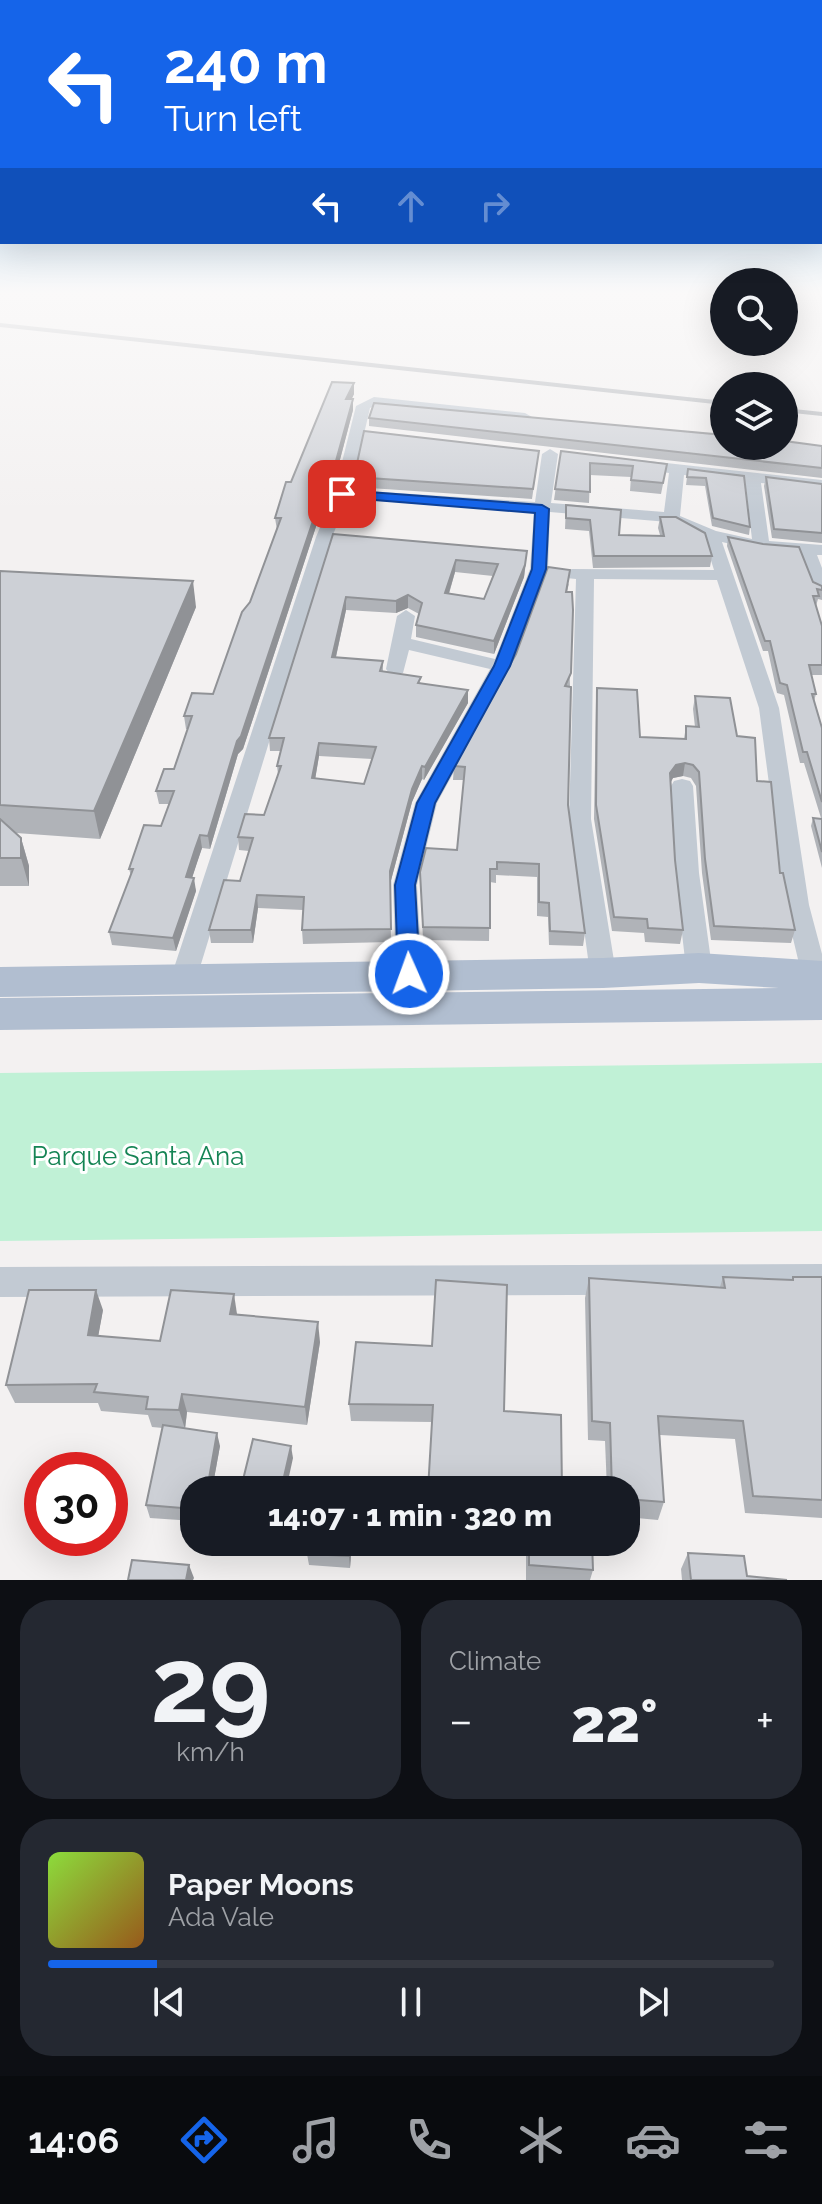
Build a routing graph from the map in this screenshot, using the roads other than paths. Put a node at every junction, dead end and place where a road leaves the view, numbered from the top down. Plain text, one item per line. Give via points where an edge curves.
1 (544, 419) edge
2 (550, 454) dead end
3 (621, 462) edge
4 (677, 469) junction
5 (752, 477) junction
6 (822, 485) edge
7 (342, 494) junction
8 (542, 509) junction
9 (672, 518) junction
10 (711, 535) junction
11 (761, 546) junction
12 (814, 550) edge
13 (533, 560) junction
14 (723, 575) junction
15 (585, 577) junction
16 (822, 591) edge
17 (406, 616) dead end
18 (403, 643) junction
19 (502, 666) junction
20 (396, 669) dead end
21 (682, 786) dead end
22 (699, 968) junction
23 (603, 973) junction
24 (409, 974) junction
25 (184, 977) junction
26 (0, 982) edge
27 (820, 985) edge
28 (0, 1014) edge
29 (822, 1279) edge
30 (0, 1282) edge

1 - 7 street via 374,401 363,406 363,433
2 - 8 street
3 - 4 street
4 - 5 street
4 - 9 street
5 - 6 street
5 - 11 street
7 - 8 street
7 - 25 street
8 - 9 street
8 - 13 street
9 - 10 street
10 - 11 street
10 - 14 street
11 - 12 street
12 - 16 street
13 - 15 street
13 - 19 street
14 - 15 street
14 - 27 street via 769,708 797,905
15 - 23 street via 580,819
17 - 18 street
18 - 19 street
18 - 20 street
19 - 24 street via 426,803 405,885
21 - 22 street
22 - 23 main road
22 - 27 main road
23 - 24 main road
24 - 25 main road
25 - 26 main road
27 - 28 main road
29 - 30 street

